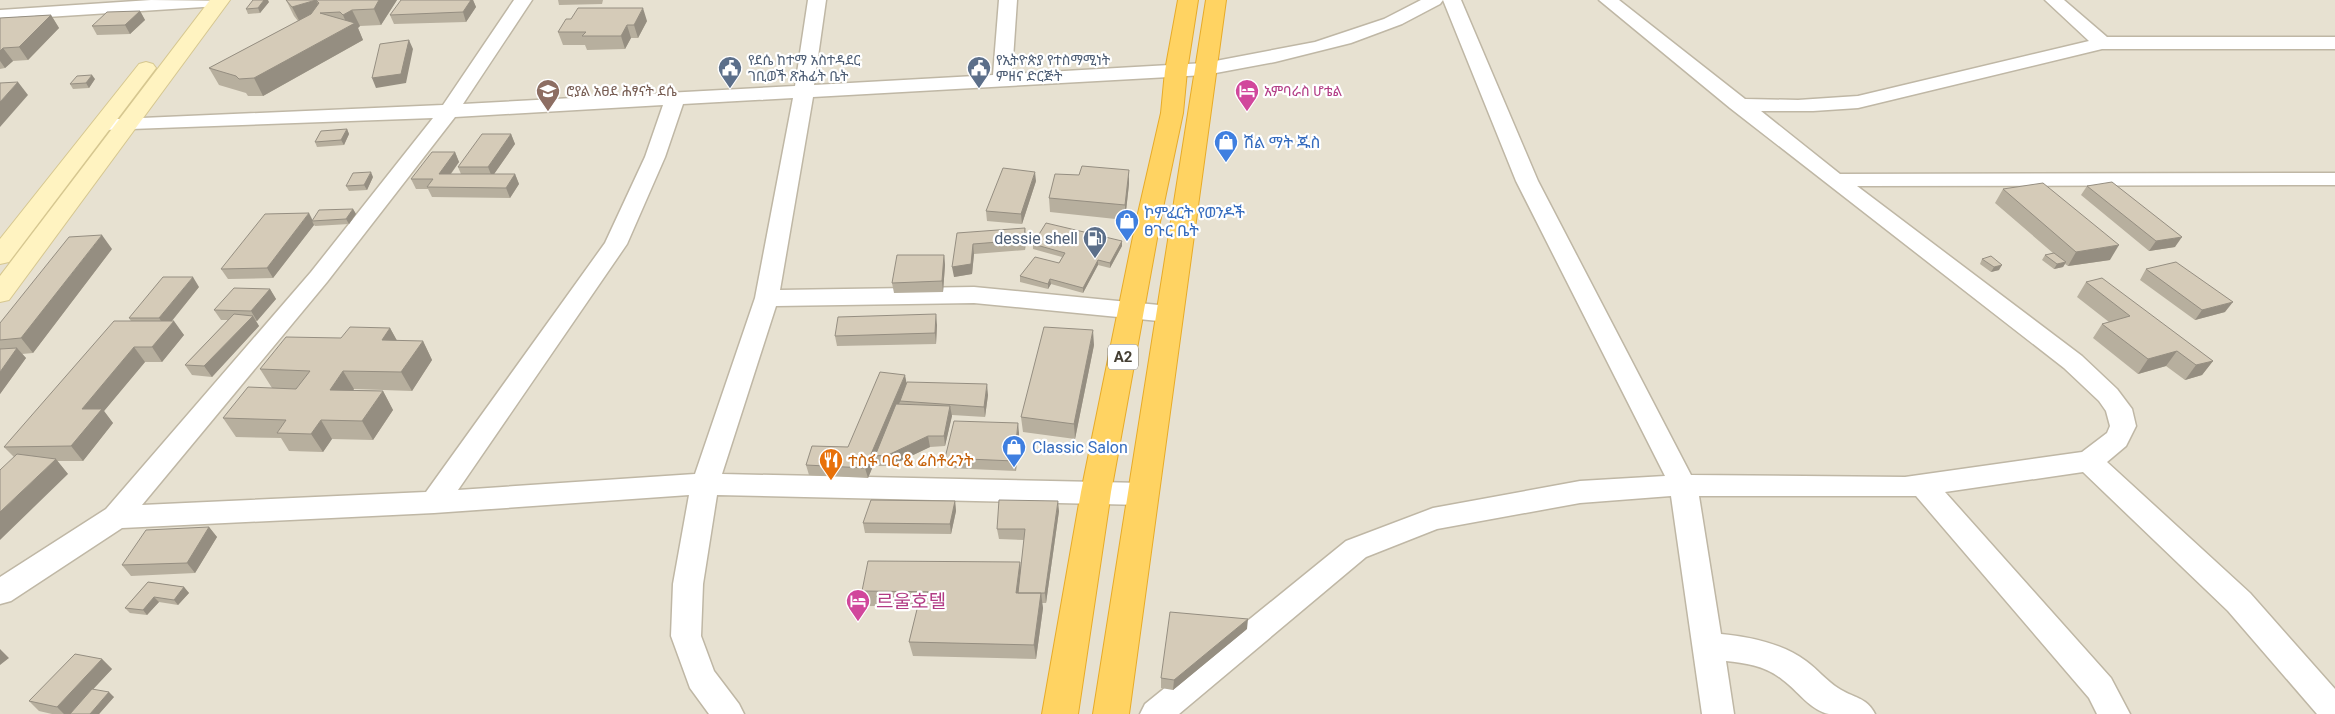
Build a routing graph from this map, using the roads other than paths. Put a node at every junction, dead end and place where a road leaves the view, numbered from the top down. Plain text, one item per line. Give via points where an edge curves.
1 (523, 0) edge
2 (817, 0) edge
3 (1008, 0) edge
4 (1188, 0) edge
5 (1216, 0) edge
6 (1434, 0) edge
7 (1452, 0) edge
8 (1608, 0) edge
9 (2054, 0) edge
10 (209, 1) edge
11 (0, 15) edge
12 (2102, 43) junction
13 (2335, 43) edge
14 (1205, 69) junction
15 (1176, 71) junction
16 (1002, 79) junction
17 (804, 90) junction
18 (675, 98) junction
19 (1738, 104) junction
20 (449, 111) junction
21 (129, 122) junction
22 (103, 124) junction
23 (2335, 179) edge
24 (1835, 180) junction
25 (1148, 222) junction
26 (1182, 225) junction
27 (0, 256) edge
28 (0, 294) edge
29 (768, 298) junction
30 (1132, 311) junction
31 (1169, 314) junction
32 (2090, 461) junction
33 (705, 484) junction
34 (1683, 485) junction
35 (1923, 485) junction
36 (1096, 492) junction
37 (1143, 494) junction
38 (434, 502) junction
39 (116, 517) junction
40 (0, 592) edge
41 (1707, 646) junction
42 (2335, 712) edge
43 (728, 714) edge
44 (1060, 714) edge
45 (1111, 714) edge
46 (1156, 714) edge
47 (1718, 714) edge
48 (1859, 714) edge
49 (2114, 714) edge

1 - 20 street
2 - 17 street
3 - 16 street
4 - 15 highway, A2
5 - 14 highway, A2
6 - 14 street via 1391,22 1324,45
7 - 34 street via 1526,181
8 - 19 street
9 - 12 street
10 - 11 street
10 - 21 street
10 - 22 street
12 - 13 street
12 - 19 street via 1858,102 1821,106
14 - 15 street
14 - 26 highway, A2
15 - 16 street
15 - 25 highway, A2 via 1172,113
16 - 17 street
17 - 18 street
17 - 29 street
18 - 20 street
18 - 38 street via 655,157 616,244
19 - 24 street
20 - 21 street
20 - 39 street via 319,277
21 - 22 street
21 - 28 street
22 - 27 street
23 - 24 street
24 - 32 street via 2073,362 2108,394 2119,409 2123,426 2117,439
25 - 26 highway
25 - 30 highway, A2
26 - 31 highway, A2
29 - 30 street via 974,296
29 - 33 street
30 - 31 street
30 - 36 highway, A2
31 - 37 highway, A2
32 - 35 street
32 - 42 street via 2238,602
33 - 36 street
33 - 38 street
33 - 43 street via 688,584 686,636 701,678
34 - 35 street
34 - 41 street
34 - 46 street via 1580,492 1433,519 1356,549
35 - 49 street via 2100,688
36 - 37 street
36 - 44 highway, A2
37 - 45 highway, A2
38 - 39 street
39 - 40 street
41 - 47 street
41 - 48 street via 1747,650 1773,658 1793,669 1828,698

